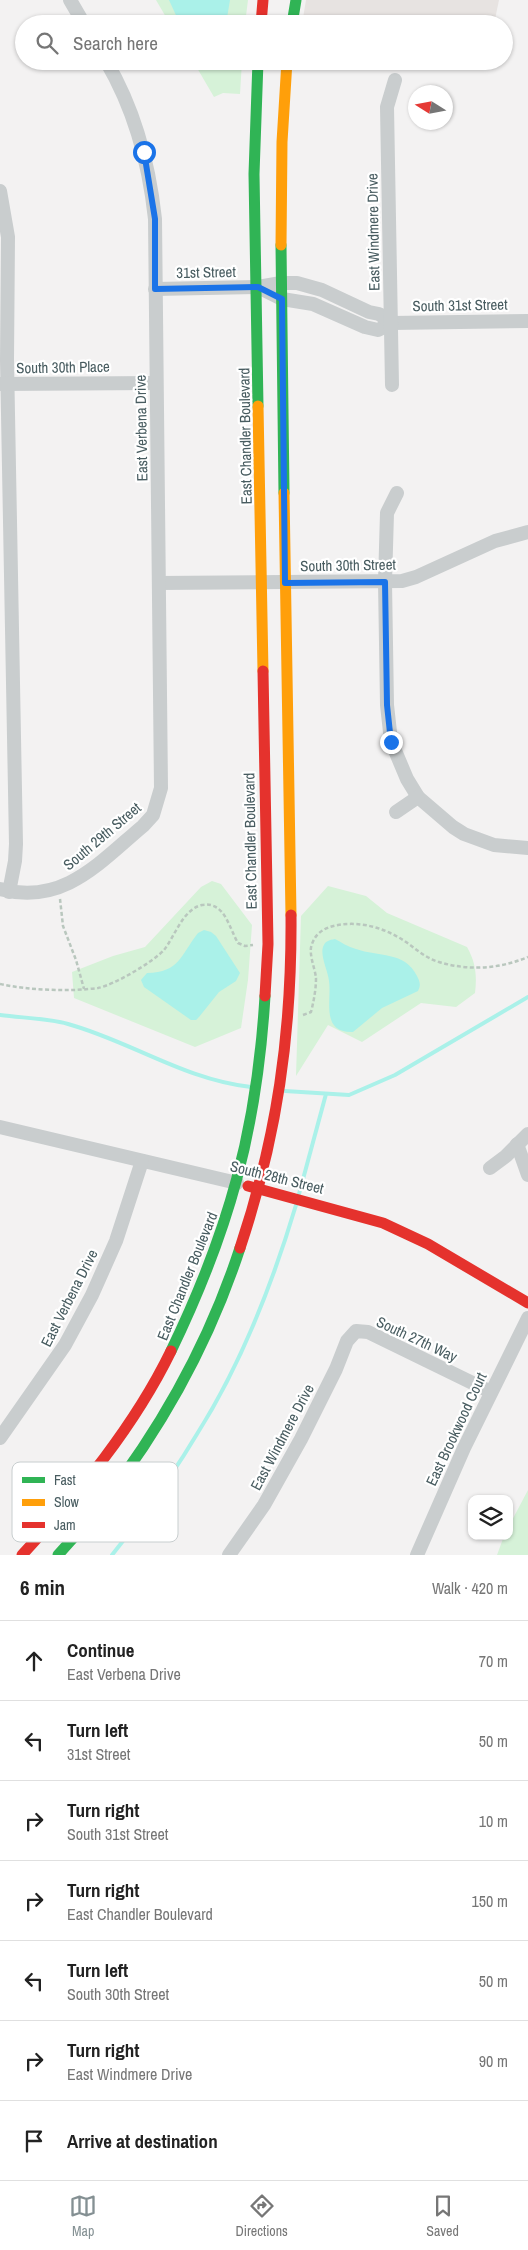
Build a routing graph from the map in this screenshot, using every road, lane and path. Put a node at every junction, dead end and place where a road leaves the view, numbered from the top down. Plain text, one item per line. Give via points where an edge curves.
1 (70, 0) edge
2 (264, 0) edge
3 (296, 0) edge
4 (79, 15) edge
5 (262, 15) edge
6 (294, 15) edge
7 (111, 70) edge
8 (258, 70) edge
9 (286, 70) edge
10 (395, 80) dead end
11 (0, 191) edge
12 (281, 283) junction
13 (258, 287) junction
14 (155, 289) junction
15 (282, 299) junction
16 (346, 302) junction
17 (340, 316) junction
18 (528, 320) edge
19 (392, 323) junction
20 (156, 383) junction
21 (4, 384) edge
22 (392, 385) dead end
23 (397, 493) dead end
24 (528, 532) edge
25 (385, 582) junction
26 (159, 583) junction
27 (285, 583) junction
28 (261, 584) junction
29 (418, 797) junction
30 (159, 802) joint
31 (396, 812) dead end
32 (528, 848) edge
33 (58, 888) junction
34 (4, 891) edge
35 (257, 945) dead end
36 (528, 957) edge
37 (0, 984) edge
38 (84, 989) junction
39 (297, 1015) dead end
40 (1, 1129) edge
41 (528, 1134) edge
42 (517, 1144) junction
43 (142, 1160) junction
44 (490, 1168) dead end
45 (528, 1175) edge
46 (238, 1183) junction
47 (259, 1189) junction
48 (528, 1303) edge
49 (528, 1318) edge
50 (356, 1331) joint
51 (491, 1392) junction
52 (0, 1438) edge
53 (103, 1462) edge
54 (133, 1462) edge
55 (34, 1542) edge
56 (70, 1542) edge
57 (22, 1555) edge
58 (58, 1555) edge
59 (229, 1555) edge
60 (417, 1555) edge

1 - 4 street
2 - 5 main road
3 - 6 main road
7 - 14 street, East Verbena Drive via 132,113 149,172 155,219
8 - 13 main road, East Chandler Boulevard via 254,158
9 - 12 main road via 282,142
10 - 19 street, East Windmere Drive via 387,106
11 - 21 street via 8,237
12 - 13 street, South 31st Street
12 - 15 main road
12 - 16 street, South 31st Street via 308,286
13 - 14 street, 31st Street
13 - 15 street, South 31st Street
13 - 28 main road, East Chandler Boulevard
14 - 20 street, East Verbena Drive
15 - 17 street, South 31st Street via 313,304
15 - 27 main road
16 - 17 street
16 - 19 street, South 31st Street via 379,314
17 - 19 street, South 31st Street via 378,330
18 - 19 street, South 31st Street
19 - 22 street, East Windmere Drive
20 - 21 street, South 30th Place
20 - 26 street, East Verbena Drive
21 - 34 street via 16,844 15,861
23 - 25 street via 387,513
24 - 25 street, South 30th Street via 495,541 416,577
25 - 27 street, South 30th Street
25 - 29 street via 387,705 391,742
26 - 28 street, South 30th Street
26 - 30 street, East Verbena Drive via 162,771
27 - 28 street, South 30th Street
27 - 47 main road via 290,1011 283,1072
28 - 46 main road, East Chandler Boulevard via 268,944 260,1065
29 - 31 street
29 - 32 street via 464,834 494,845
30 - 33 street, South 29th Street via 144,826 83,875
33 - 34 street, South 29th Street via 37,893
33 - 38 path via 63,926
35 - 38 path via 238,943 225,914 204,905 190,911 156,957 109,985
36 - 39 path via 504,966 456,966 420,954 379,928 344,924 329,927 317,934 311,946 316,978 311,1012
37 - 38 path via 20,988
40 - 43 street, South 28th Street
41 - 42 street
42 - 44 street
42 - 45 street
43 - 46 street, South 28th Street
43 - 52 street, East Verbena Drive via 116,1241 92,1295 65,1345
46 - 47 main road, South 28th Street
46 - 53 main road, East Chandler Boulevard via 207,1274 159,1377
47 - 48 main road, South 28th Street via 384,1223 409,1234
47 - 54 main road via 230,1278 205,1337 160,1421
49 - 51 street, East Brookwood Court
50 - 51 street, South 27th Way via 368,1332
50 - 59 street, East Windmere Drive via 347,1341 301,1439 264,1505
51 - 60 street, East Brookwood Court
55 - 57 main road, East Chandler Boulevard
56 - 58 main road

